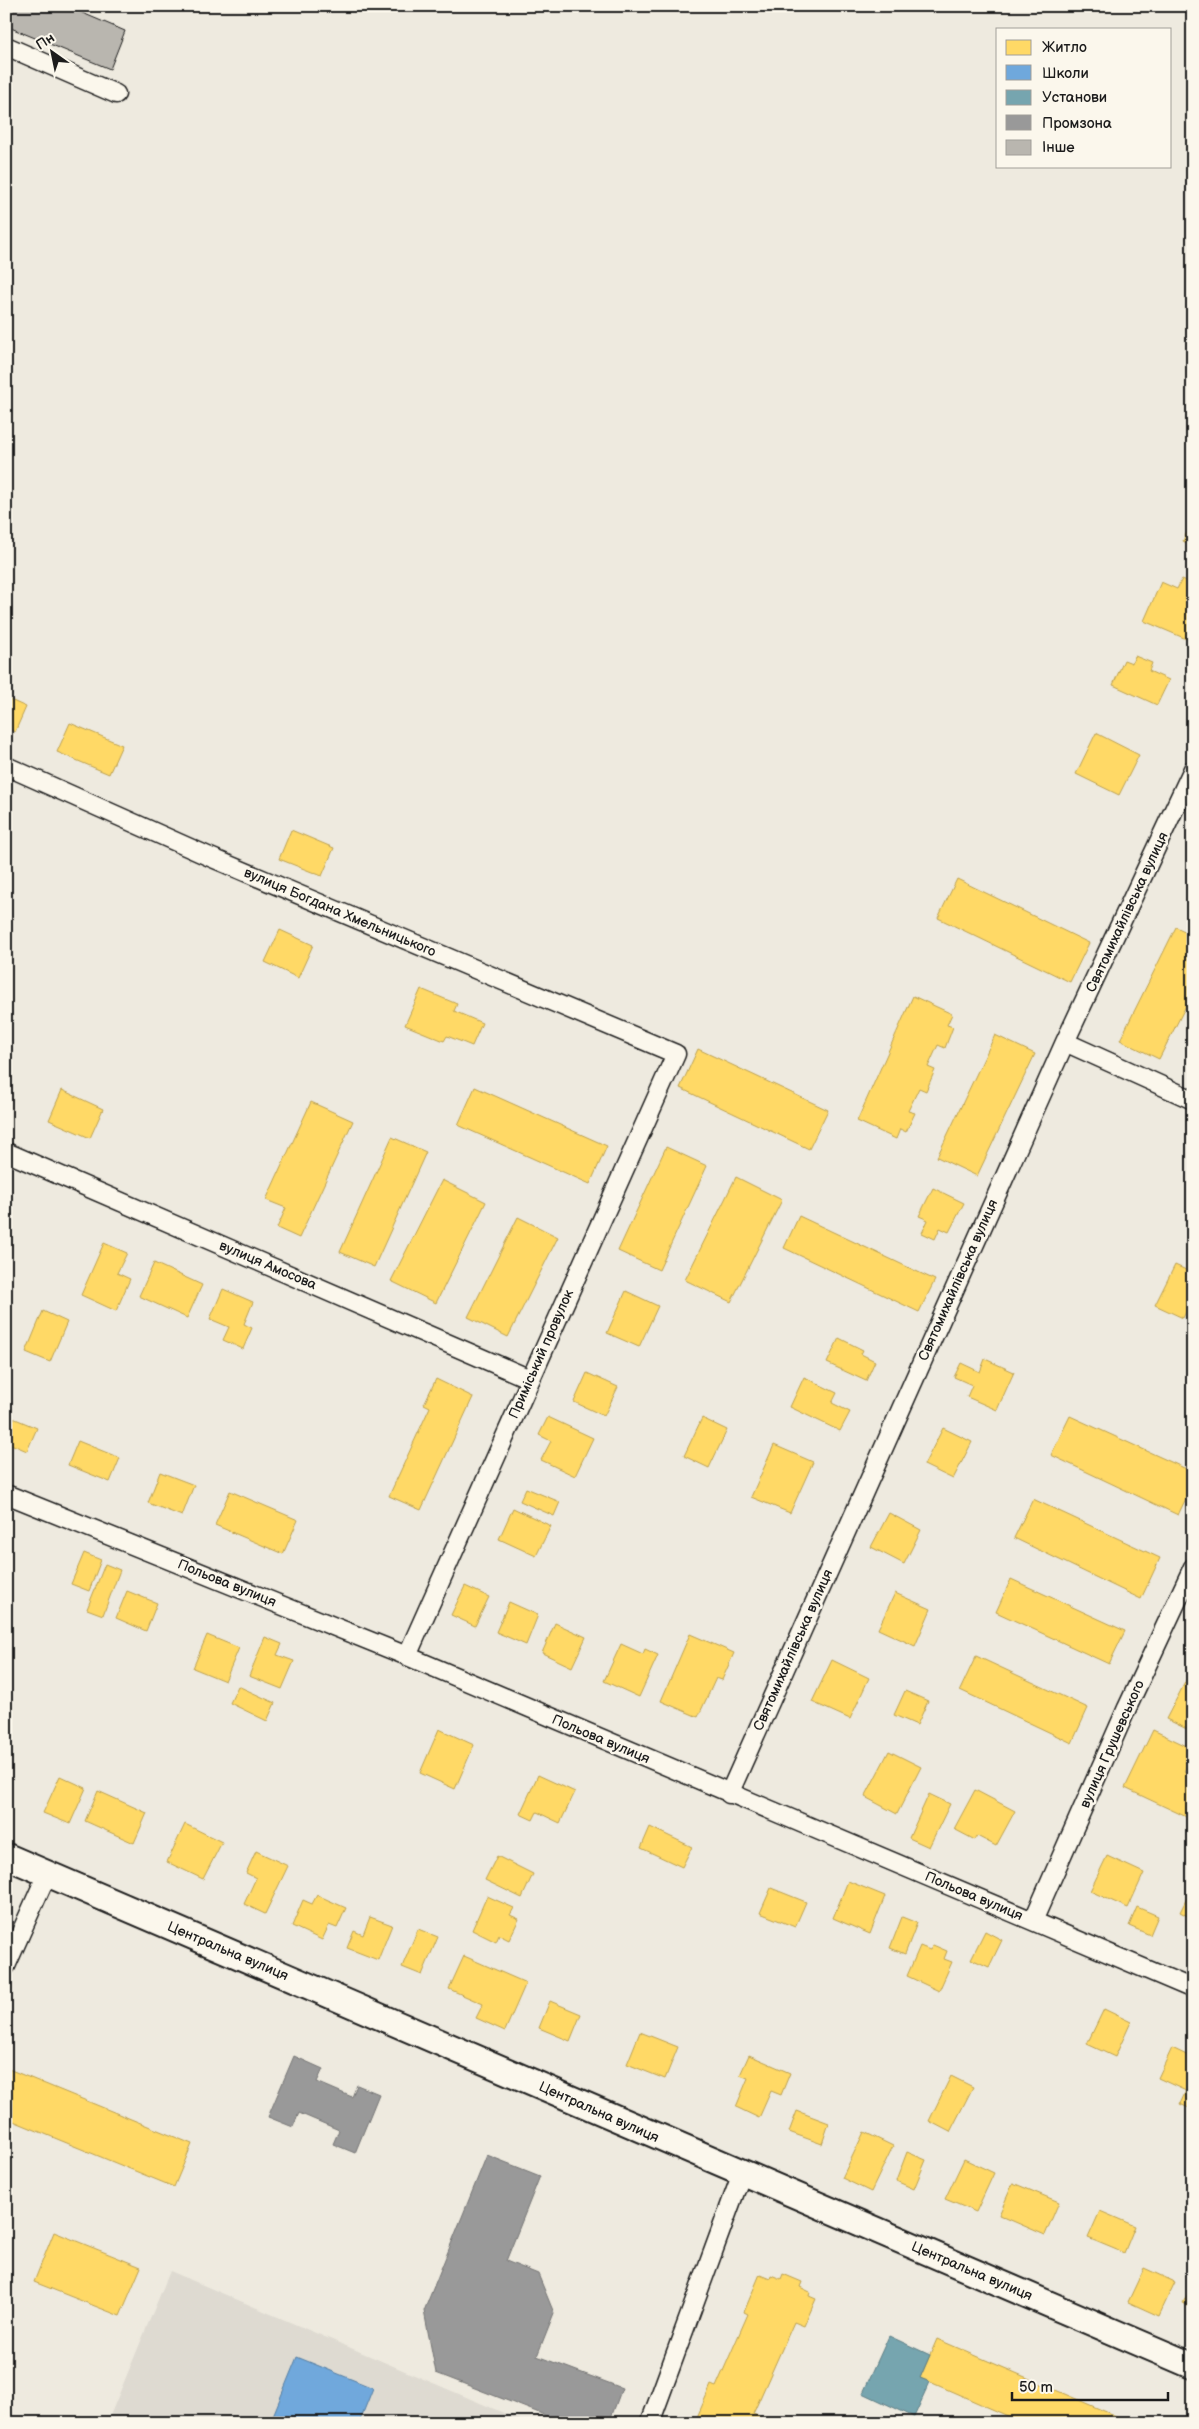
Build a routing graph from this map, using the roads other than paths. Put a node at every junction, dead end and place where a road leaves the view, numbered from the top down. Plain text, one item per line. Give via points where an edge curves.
1 (6, 46) edge
2 (116, 94) dead end
3 (6, 766) edge
4 (1193, 769) edge
5 (1065, 1042) junction
6 (676, 1054) joint
7 (1193, 1100) edge
8 (6, 1152) edge
9 (530, 1379) junction
10 (6, 1494) edge
11 (1193, 1568) edge
12 (407, 1656) junction
13 (729, 1794) junction
14 (6, 1856) edge
15 (47, 1874) junction
16 (1033, 1921) junction
17 (6, 1966) edge
18 (1193, 1989) edge
19 (742, 2173) junction
20 (1193, 2366) edge
21 (650, 2423) edge

1 - 2 street
3 - 6 street, вулиця Богдана Хмельницького via 210,857
4 - 5 street, Святомихайлівська вулиця
5 - 7 street
5 - 13 street, Святомихайлівська вулиця
6 - 9 street, Приміський провулок
8 - 9 street, вулиця Амосова
9 - 12 street, Приміський провулок
10 - 12 street, Польова вулиця
11 - 16 street, вулиця Грушевського
12 - 13 street, Польова вулиця
13 - 16 street, Польова вулиця
14 - 15 main road, Центральна вулиця
15 - 17 street
15 - 19 main road, Центральна вулиця
16 - 18 street, Польова вулиця
19 - 20 main road, Центральна вулиця
19 - 21 street

